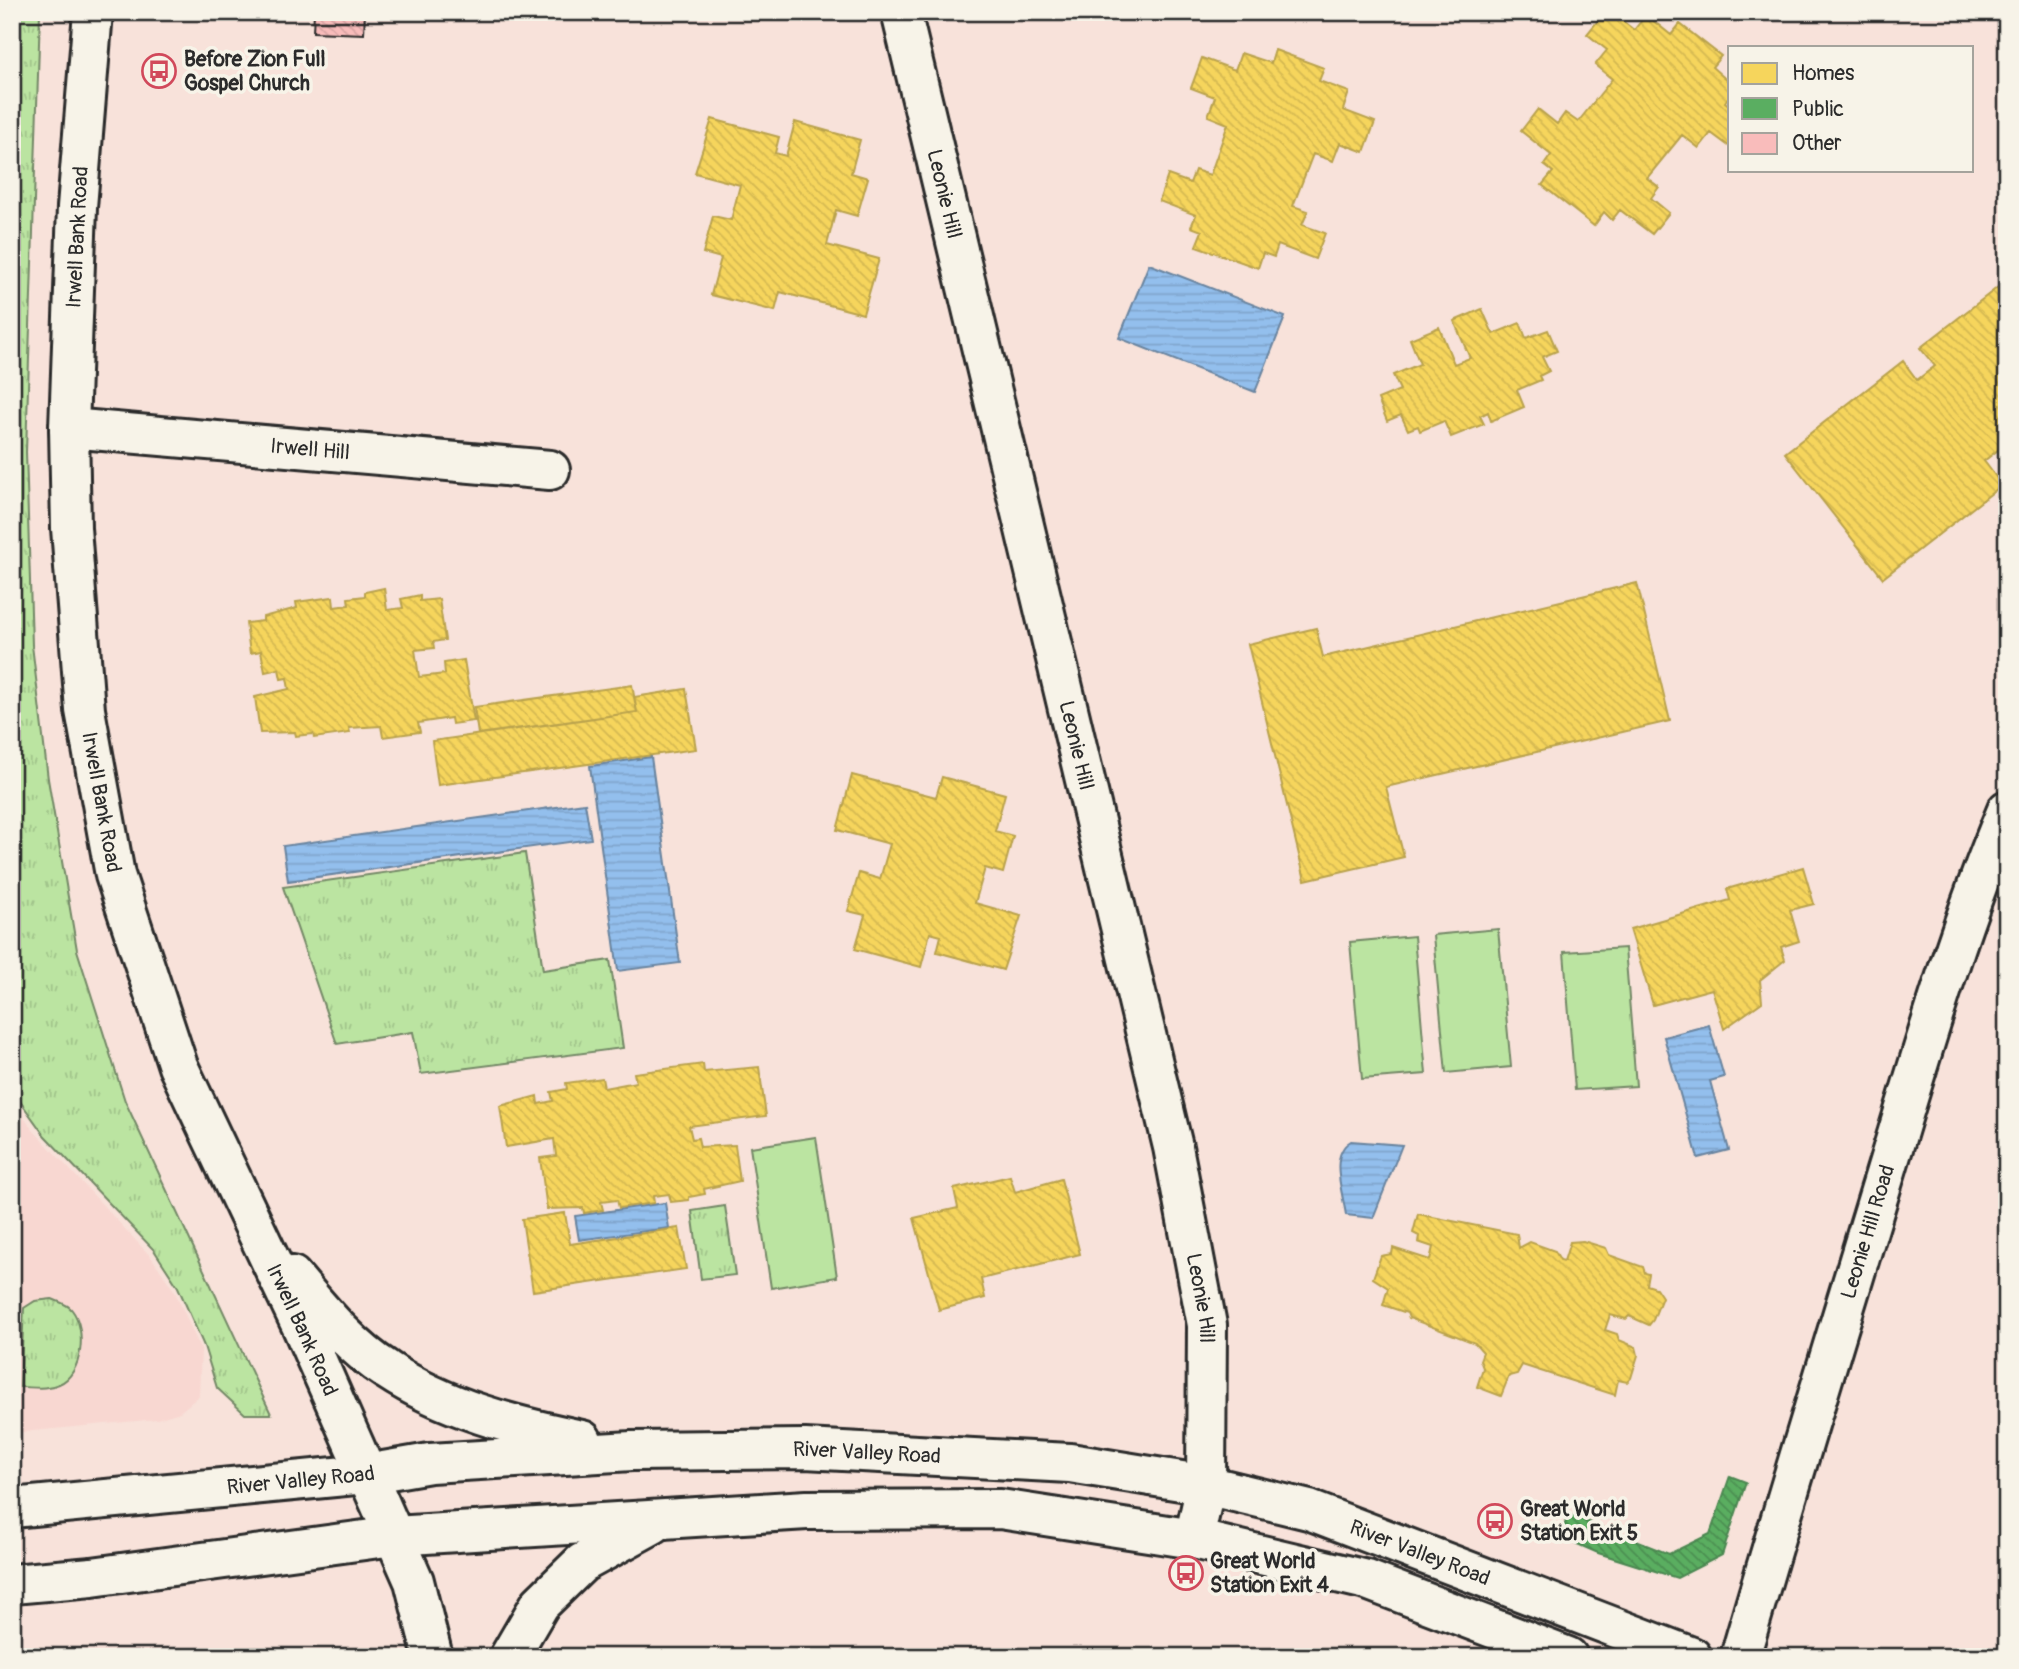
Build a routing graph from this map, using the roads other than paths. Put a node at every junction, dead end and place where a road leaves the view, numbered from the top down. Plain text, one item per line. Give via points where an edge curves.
1 (93, 12) edge
2 (901, 12) edge
3 (69, 428) junction
4 (550, 470) dead end
5 (2007, 810) edge
6 (260, 1238) junction
7 (632, 1451) junction
8 (366, 1474) junction
9 (1206, 1485) junction
10 (12, 1508) edge
11 (664, 1518) junction
12 (394, 1536) junction
13 (1194, 1539) junction
14 (12, 1584) edge
15 (433, 1657) edge
16 (509, 1657) edge
17 (1568, 1657) edge
18 (1692, 1657) edge
19 (1740, 1657) edge

1 - 3 main road, Irwell Bank Road via 77,207
2 - 9 main road, Leonie Hill via 1185,1202 1207,1325
3 - 4 main road, Irwell Hill
3 - 6 main road, Irwell Bank Road via 71,528 85,710 115,875 178,1066
5 - 19 main road, Leonie Hill Road via 1976,883 1945,979
6 - 7 main road via 329,1320 385,1369 423,1391 504,1424
6 - 8 main road, Irwell Bank Road
7 - 8 main road, River Valley Road via 430,1463
7 - 9 main road, River Valley Road via 805,1449 1070,1462
8 - 10 main road, River Valley Road
8 - 12 main road, Irwell Bank Road
9 - 13 main road, Leonie Hill
9 - 18 main road, River Valley Road via 1357,1526
11 - 12 main road
11 - 13 main road via 807,1510 1000,1508
11 - 16 main road via 582,1563 540,1604
12 - 14 main road
12 - 15 main road, Irwell Bank Road via 414,1581
13 - 17 main road via 1367,1580

